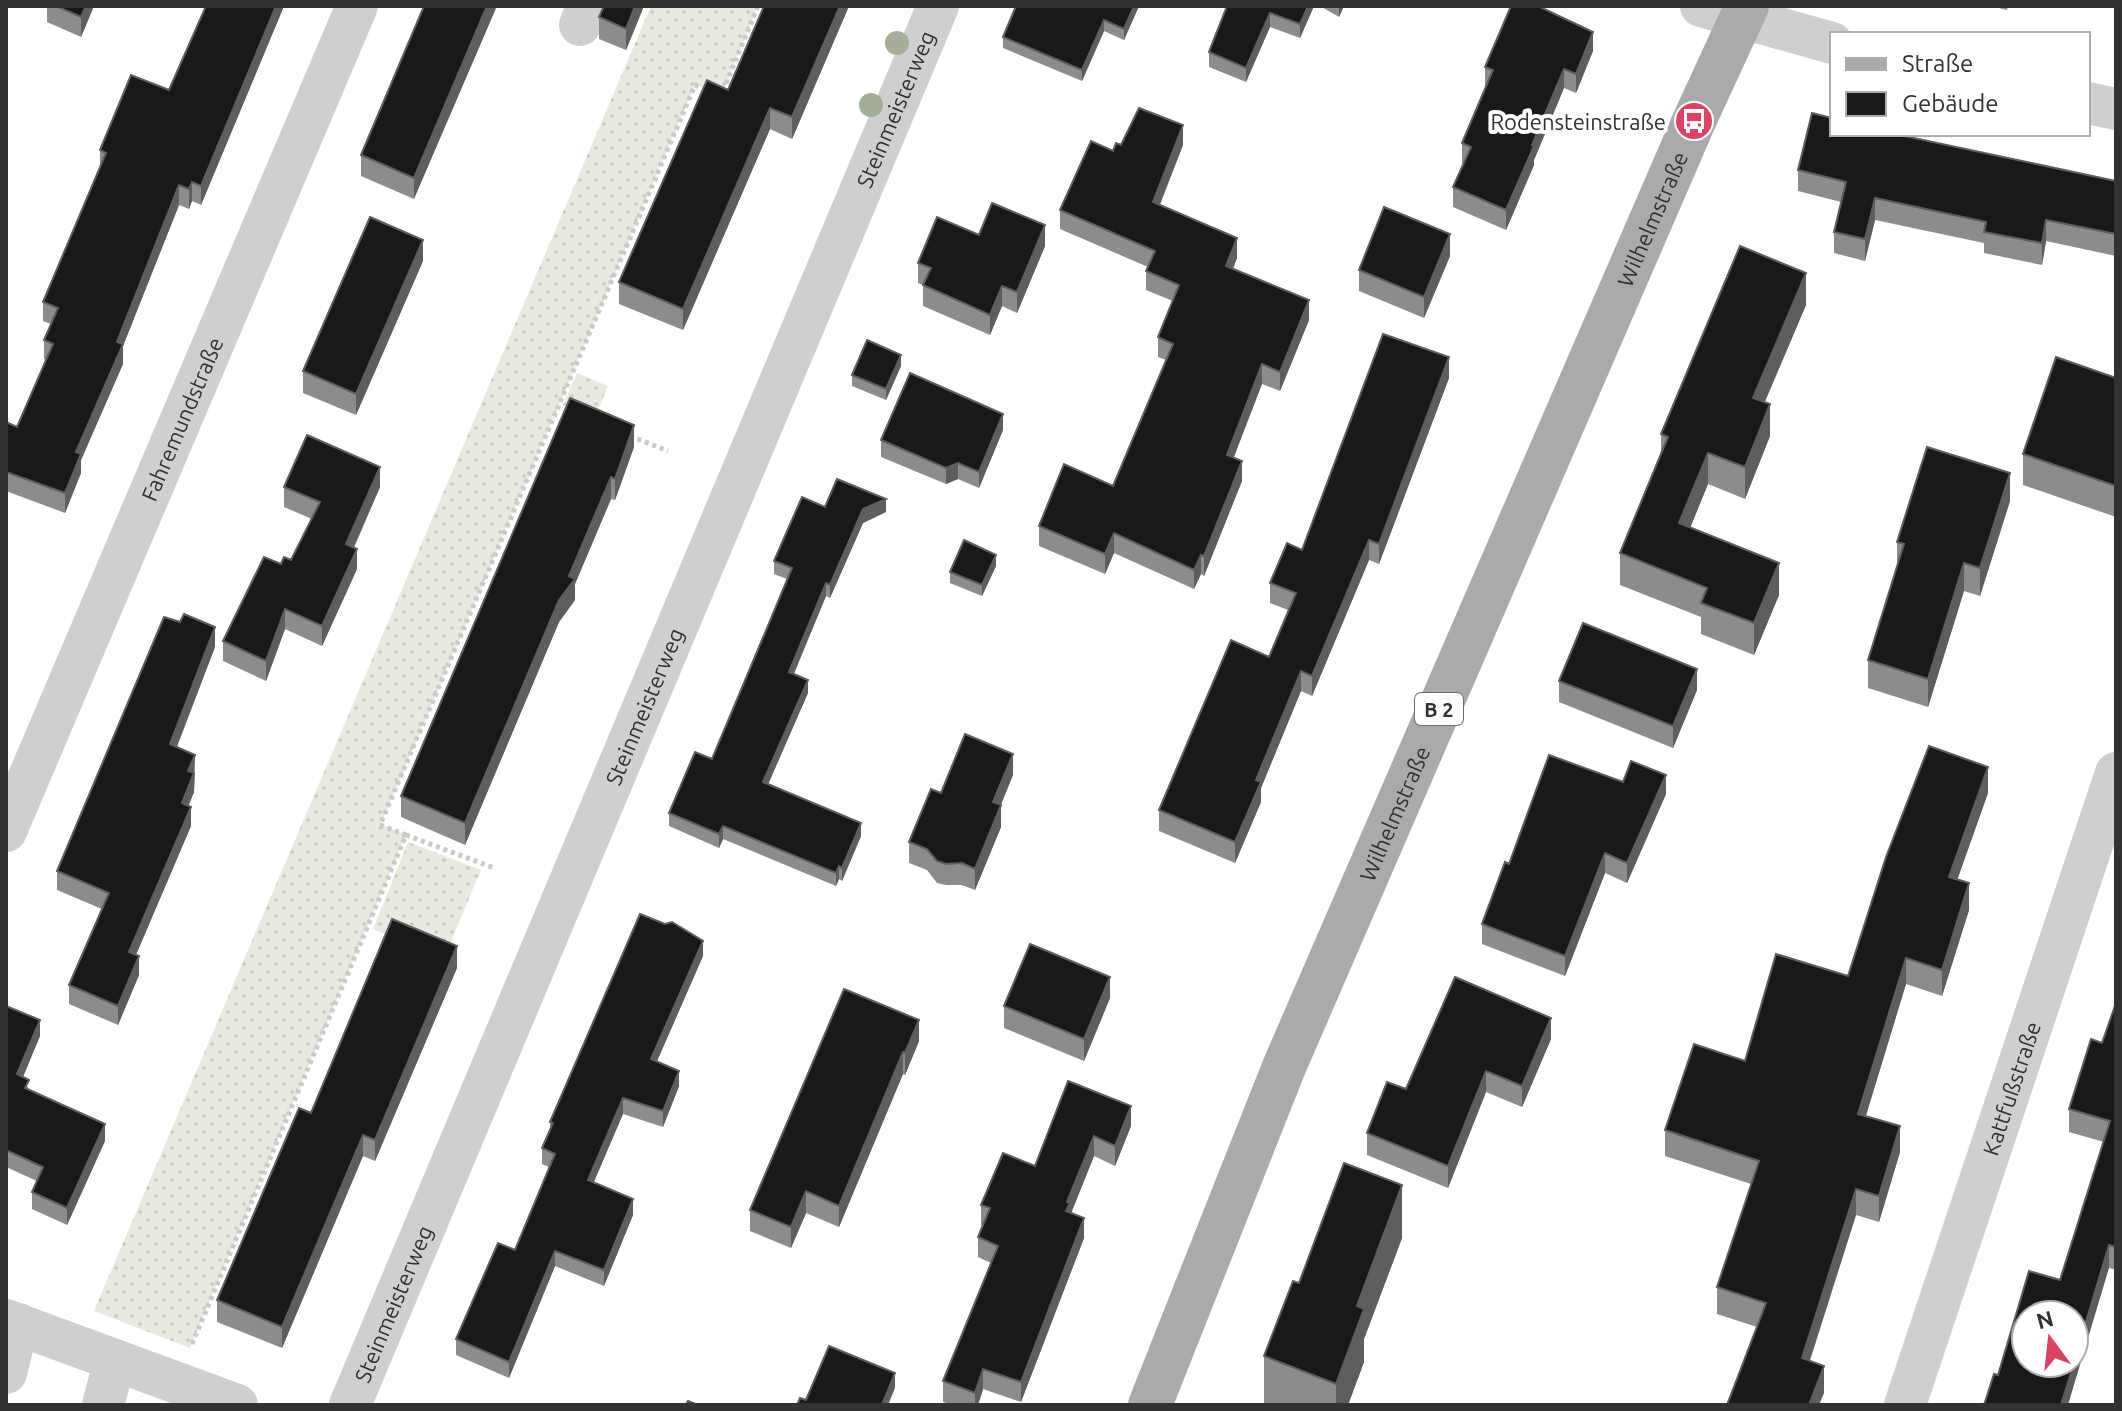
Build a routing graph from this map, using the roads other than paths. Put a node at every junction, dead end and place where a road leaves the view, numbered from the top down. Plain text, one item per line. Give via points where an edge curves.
1 (357, 6) edge
2 (938, 6) edge
3 (1730, 10) edge
4 (1830, 42) edge
5 (2090, 103) edge
6 (2116, 109) edge
7 (2116, 773) edge
8 (6, 831) edge
9 (12, 1322) edge
10 (115, 1360) junction
11 (6, 1373) edge
12 (103, 1405) edge
13 (237, 1405) edge
14 (350, 1405) edge
15 (1150, 1405) edge
16 (1905, 1405) edge

1 - 8 street, Fahremundstraße
2 - 14 street, Steinmeisterweg
3 - 4 street
3 - 15 main road, Wilhelmstraße / B 2 via 1694,121 1284,1067
5 - 6 street
7 - 16 street, Kattfußstraße
9 - 10 street
9 - 11 street
10 - 12 street
10 - 13 street

